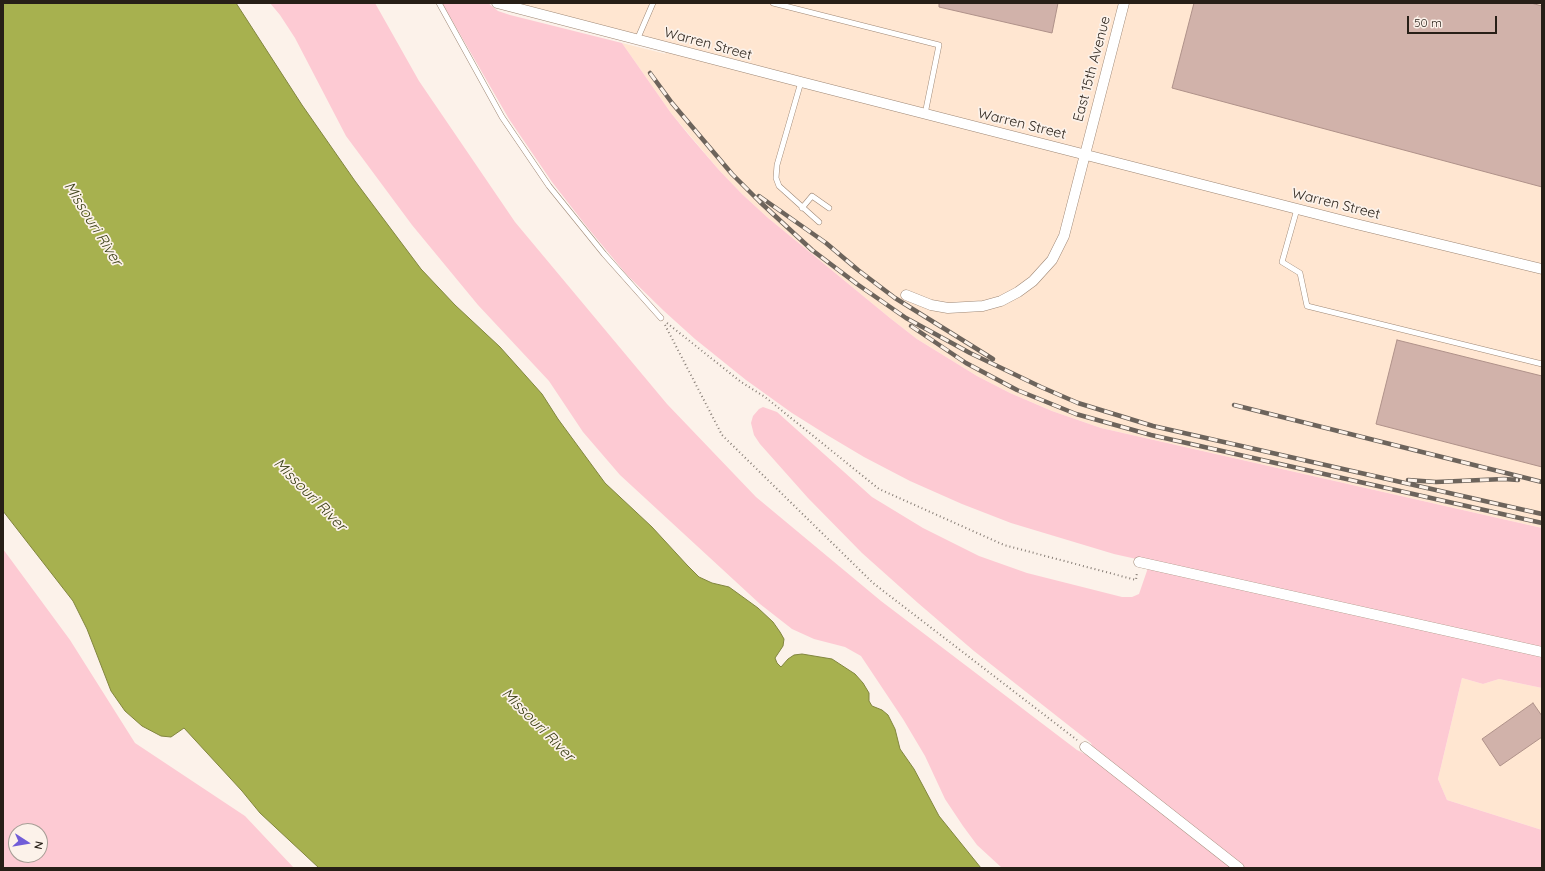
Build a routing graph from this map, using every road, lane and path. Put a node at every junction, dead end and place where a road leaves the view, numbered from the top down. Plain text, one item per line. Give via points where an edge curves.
1 (439, 3) edge
2 (496, 3) edge
3 (652, 3) edge
4 (773, 3) edge
5 (1124, 3) edge
6 (637, 40) junction
7 (801, 82) junction
8 (925, 114) junction
9 (1084, 155) junction
10 (802, 208) junction
11 (829, 208) dead end
12 (1297, 209) junction
13 (819, 222) dead end
14 (1542, 269) edge
15 (906, 295) dead end
16 (661, 318) junction
17 (1542, 364) edge
18 (1138, 562) joint
19 (1542, 652) edge
20 (1086, 747) joint
21 (1239, 868) edge

1 - 16 lane via 502,117 549,186 604,254
2 - 6 street, Warren Street
3 - 6 lane
4 - 8 lane via 939,45
5 - 9 street, East 15th Avenue
6 - 7 street, Warren Street
7 - 8 street, Warren Street
7 - 10 lane via 777,165 776,178 779,186
8 - 9 street, Warren Street
9 - 12 street, Warren Street
9 - 15 street, East 15th Avenue via 1061,244 1052,260 1033,282 1001,301 964,308 931,305
10 - 11 lane via 812,196
10 - 13 lane
12 - 14 street, Warren Street
12 - 17 lane via 1282,262 1300,273 1307,306
16 - 18 path via 741,382 765,397 879,489 1004,545 1136,580
16 - 20 path via 722,435 873,584
18 - 19 street
20 - 21 street

